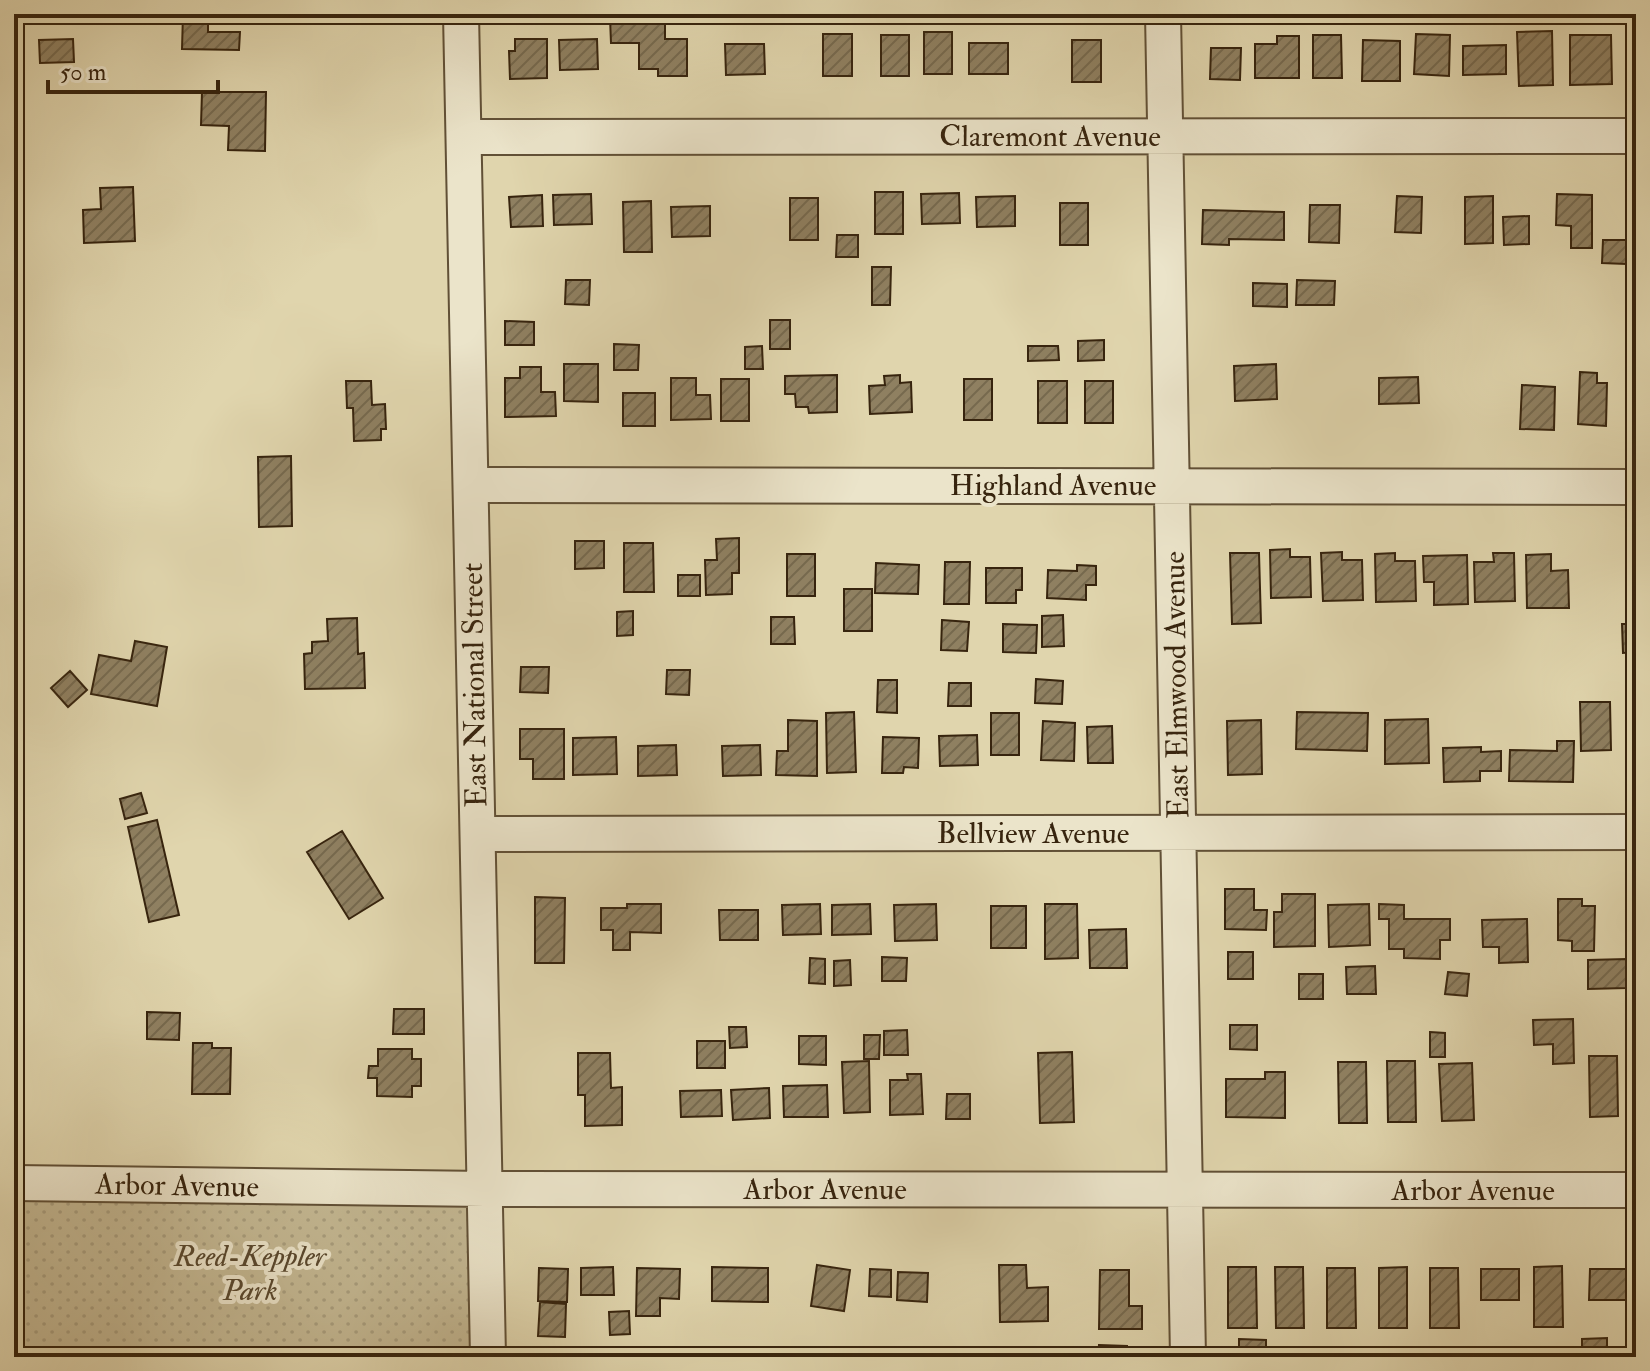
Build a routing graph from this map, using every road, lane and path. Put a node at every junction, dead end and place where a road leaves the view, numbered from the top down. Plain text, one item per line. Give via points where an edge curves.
1 (461, 14) edge
2 (1163, 14) edge
3 (1165, 136) junction
4 (1636, 136) edge
5 (464, 137) junction
6 (1172, 484) junction
7 (471, 485) junction
8 (1636, 487) edge
9 (1636, 832) edge
10 (1179, 833) junction
11 (478, 834) junction
12 (14, 1183) edge
13 (485, 1189) junction
14 (1186, 1190) junction
15 (1636, 1190) edge
16 (488, 1357) edge
17 (1188, 1357) edge

1 - 5 street, East National Street
2 - 3 street, East Elmwood Avenue
3 - 4 street, Claremont Avenue
3 - 5 street, Claremont Avenue
3 - 6 street, East Elmwood Avenue
5 - 7 street, East National Street
6 - 7 street, Highland Avenue
6 - 8 street, Highland Avenue
6 - 10 street, East Elmwood Avenue
7 - 11 street, East National Street
9 - 10 street, Bellview Avenue
10 - 11 street, Bellview Avenue
10 - 14 street, East Elmwood Avenue
11 - 13 street, East National Street
12 - 13 street, Arbor Avenue
13 - 14 street, Arbor Avenue
13 - 16 street, East National Street
14 - 15 street, Arbor Avenue
14 - 17 street, East Elmwood Avenue

